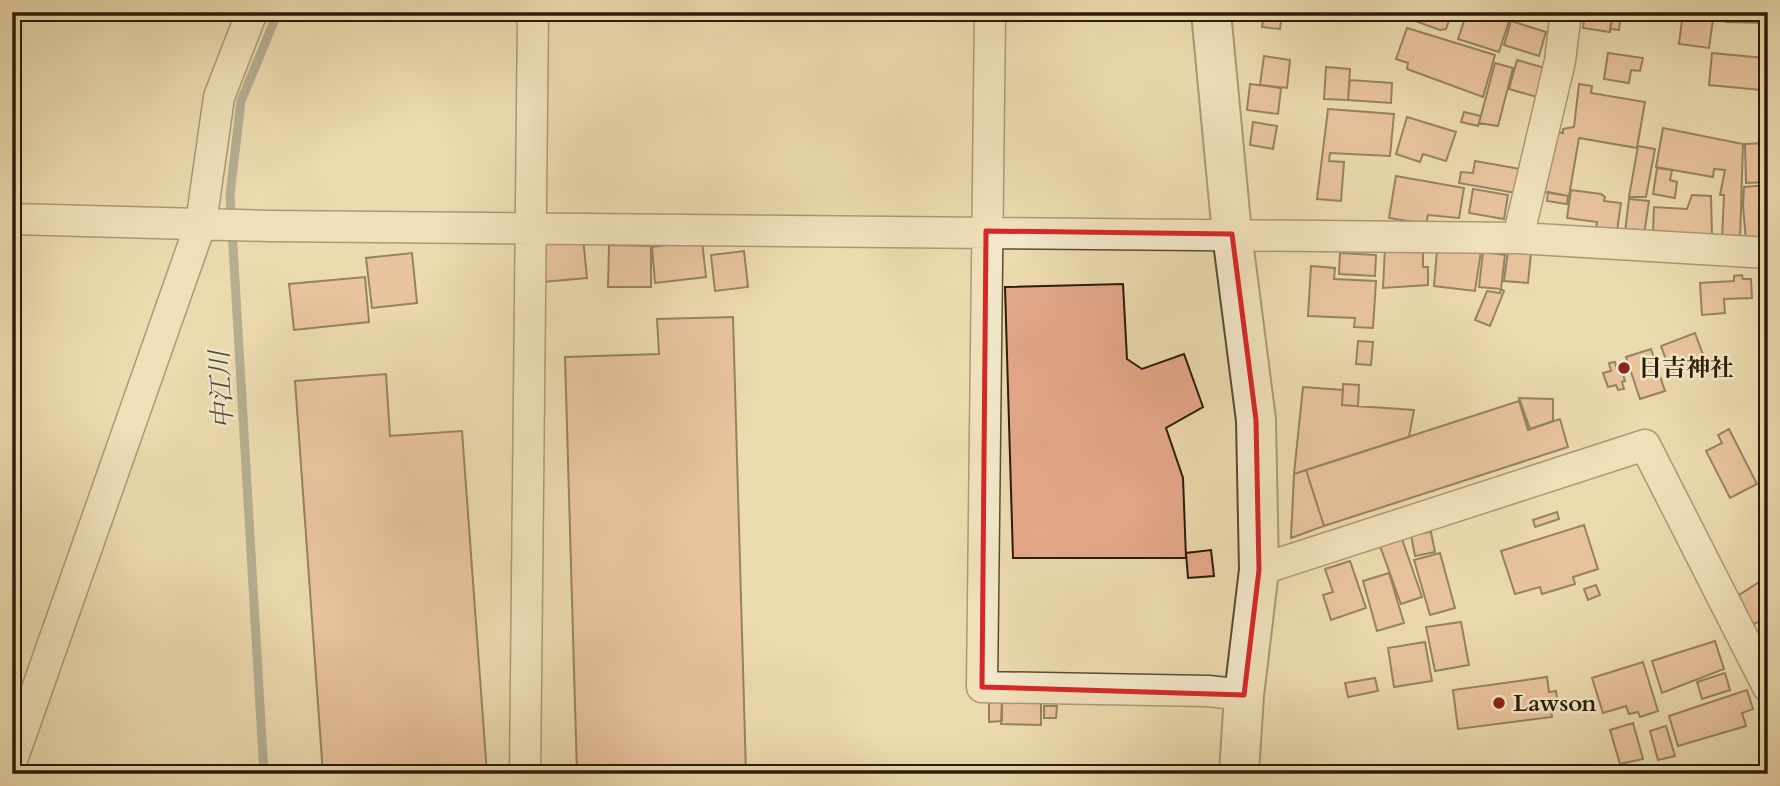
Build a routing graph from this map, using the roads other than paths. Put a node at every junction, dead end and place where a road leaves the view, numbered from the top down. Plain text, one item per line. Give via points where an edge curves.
1 (252, 12) edge
2 (533, 12) edge
3 (990, 12) edge
4 (1210, 12) edge
5 (1566, 12) edge
6 (12, 219) edge
7 (203, 223) junction
8 (530, 229) junction
9 (986, 232) junction
10 (1232, 234) junction
11 (1518, 238) junction
12 (1768, 253) edge
13 (1259, 570) junction
14 (1763, 667) edge
15 (1244, 695) junction
16 (14, 750) edge
17 (525, 774) edge
18 (1239, 774) edge

1 - 7 street via 219,97
2 - 8 street
3 - 9 street
4 - 10 street
5 - 11 street via 1560,61
6 - 7 street
7 - 8 street
7 - 16 street
8 - 9 street
8 - 17 street
9 - 10 street
9 - 15 street via 982,687
10 - 11 street
10 - 13 street via 1256,420
11 - 12 street
13 - 14 street via 1645,445
13 - 15 street
15 - 18 street

